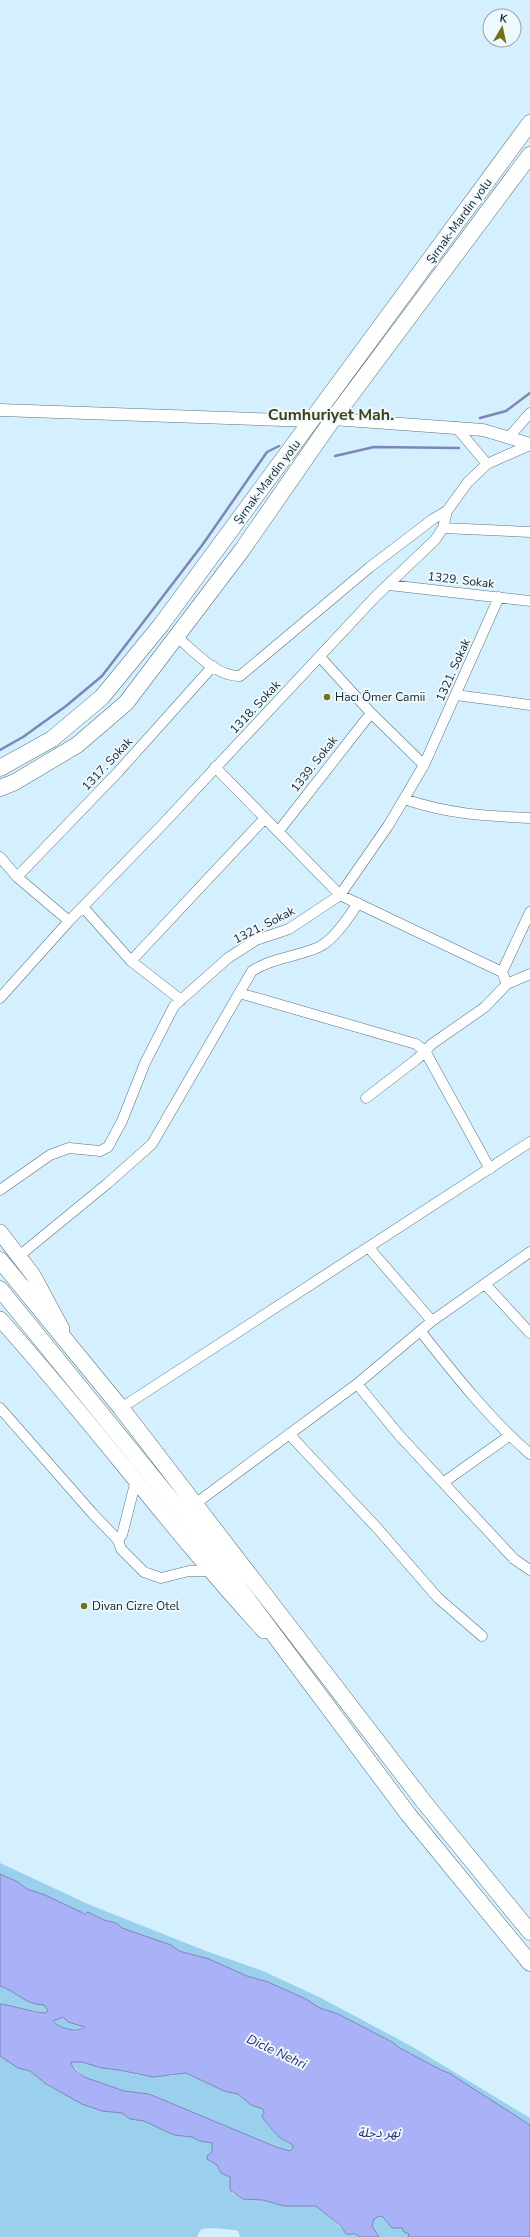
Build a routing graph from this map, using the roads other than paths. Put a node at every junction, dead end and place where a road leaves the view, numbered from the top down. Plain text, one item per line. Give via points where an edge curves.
1 (530, 123) edge
2 (530, 155) edge
3 (0, 410) edge
4 (530, 413) edge
5 (333, 419) junction
6 (312, 421) junction
7 (456, 427) junction
8 (509, 437) junction
9 (530, 445) edge
10 (487, 464) junction
11 (447, 511) junction
12 (443, 528) junction
13 (530, 532) edge
14 (389, 585) junction
15 (499, 597) junction
16 (530, 601) edge
17 (176, 636) junction
18 (320, 657) junction
19 (213, 666) junction
20 (456, 695) junction
21 (530, 705) edge
22 (371, 712) junction
23 (424, 765) junction
24 (215, 767) junction
25 (0, 768) edge
26 (0, 788) edge
27 (404, 799) junction
28 (265, 818) junction
29 (530, 818) edge
30 (278, 832) junction
31 (0, 857) edge
32 (17, 877) junction
33 (340, 895) junction
34 (358, 903) junction
35 (82, 907) junction
36 (530, 912) edge
37 (69, 921) junction
38 (131, 961) junction
39 (502, 972) junction
40 (530, 974) edge
41 (507, 984) junction
42 (239, 993) junction
43 (0, 998) edge
44 (181, 1000) junction
45 (425, 1051) junction
46 (366, 1098) dead end
47 (530, 1142) edge
48 (490, 1169) junction
49 (0, 1190) edge
50 (0, 1232) edge
51 (369, 1248) junction
52 (530, 1252) edge
53 (19, 1256) junction
54 (0, 1260) edge
55 (485, 1284) junction
56 (0, 1289) edge
57 (0, 1319) edge
58 (432, 1321) junction
59 (421, 1332) junction
60 (530, 1334) edge
61 (70, 1346) junction
62 (357, 1384) junction
63 (0, 1408) edge
64 (121, 1408) junction
65 (289, 1434) junction
66 (509, 1436) junction
67 (530, 1454) edge
68 (136, 1480) junction
69 (444, 1482) junction
70 (195, 1504) junction
71 (118, 1540) junction
72 (530, 1570) edge
73 (211, 1571) junction
74 (482, 1636) dead end
75 (305, 1676) junction
76 (530, 1932) edge
77 (530, 1963) edge

1 - 6 highway, Şırnak-Mardin yolu
2 - 5 highway, Şırnak-Mardin yolu
3 - 6 street
4 - 8 street
5 - 7 street
5 - 17 highway, Şırnak-Mardin yolu via 242,550
6 - 25 highway, Şırnak-Mardin yolu via 161,625 102,697 52,739
7 - 8 street via 483,430
7 - 10 street
8 - 9 street
9 - 10 street, 1318. Sokak
10 - 11 street, 1318. Sokak via 468,482
11 - 12 street, 1318. Sokak
11 - 19 street via 370,566 240,676 231,677
12 - 13 street
12 - 14 street, 1318. Sokak via 435,540
14 - 15 street, 1329. Sokak
14 - 18 street, 1318. Sokak
15 - 16 street, 1329. Sokak
15 - 20 street, 1321. Sokak
17 - 19 street
17 - 26 highway, Şırnak-Mardin yolu via 126,702 110,717 77,745 15,782
18 - 22 street
18 - 24 street, 1318. Sokak
19 - 32 street, 1317. Sokak via 118,772
20 - 21 street
20 - 23 street, 1321. Sokak
22 - 23 street
22 - 30 street, 1339. Sokak
23 - 27 street, 1321. Sokak
24 - 28 street
24 - 35 street, 1318. Sokak
27 - 29 street via 433,809 464,814
27 - 33 street, 1321. Sokak
28 - 30 street
28 - 38 street
30 - 33 street
31 - 32 street
32 - 37 street
33 - 34 street
33 - 44 street, 1321. Sokak via 290,929 256,940 228,958
34 - 39 street
34 - 42 street via 345,923 321,947 260,966 252,971
35 - 37 street, 1318. Sokak
35 - 38 street
36 - 39 street
37 - 43 street, 1318. Sokak
38 - 44 street
39 - 41 street
40 - 41 street
41 - 45 street via 485,1007
42 - 45 street via 416,1044
42 - 53 street via 152,1144
44 - 49 street, 1321. Sokak via 174,1006 145,1063 122,1121 108,1147 100,1151 69,1148 50,1154
45 - 46 street
45 - 48 street
47 - 48 street
48 - 51 street
50 - 53 main road
51 - 58 street
51 - 64 street
52 - 55 street
53 - 61 main road via 33,1275
54 - 61 highway
55 - 58 street
55 - 60 street
56 - 75 highway via 195,1529
57 - 68 main road
58 - 59 street
59 - 62 street
59 - 66 street via 462,1384
61 - 64 highway
62 - 65 street
62 - 69 street via 399,1435
63 - 71 street via 92,1514
64 - 70 highway
65 - 70 street
65 - 74 street via 438,1598
66 - 67 street
66 - 69 street
68 - 71 street via 122,1535
68 - 73 main road
69 - 72 street via 514,1559
70 - 76 highway via 424,1802
71 - 73 street via 121,1549 144,1572 161,1578 189,1571
73 - 75 main road
75 - 77 highway via 408,1814

